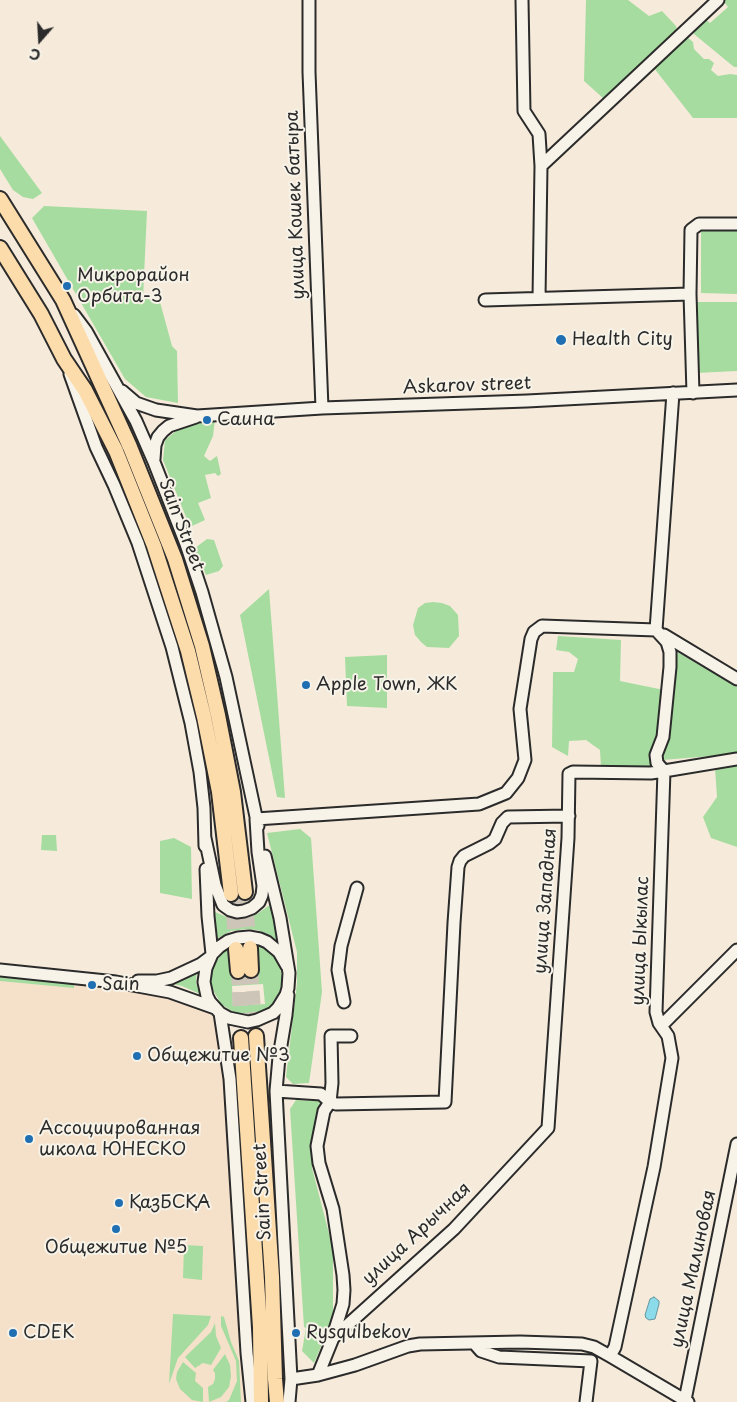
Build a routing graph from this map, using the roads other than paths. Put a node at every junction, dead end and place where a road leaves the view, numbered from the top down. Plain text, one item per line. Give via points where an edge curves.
1 (310, 0) edge
2 (522, 0) edge
3 (718, 0) edge
4 (541, 166) junction
5 (0, 199) edge
6 (737, 224) edge
7 (0, 248) edge
8 (690, 294) junction
9 (539, 298) junction
10 (63, 300) junction
11 (485, 300) dead end
12 (64, 358) junction
13 (115, 385) junction
14 (737, 390) edge
15 (673, 393) junction
16 (693, 393) junction
17 (322, 408) junction
18 (197, 416) junction
19 (154, 462) junction
20 (656, 630) junction
21 (737, 679) edge
22 (737, 759) edge
23 (664, 770) junction
24 (569, 816) junction
25 (256, 819) junction
26 (205, 838) junction
27 (357, 888) dead end
28 (245, 892) tunnel mouth
29 (231, 894) tunnel mouth
30 (243, 949) tunnel mouth
31 (737, 950) edge
32 (211, 956) junction
33 (287, 966) junction
34 (0, 970) edge
35 (244, 970) tunnel mouth
36 (289, 980) junction
37 (116, 982) junction
38 (344, 1002) dead end
39 (217, 1010) junction
40 (661, 1026) junction
41 (256, 1036) tunnel mouth
42 (352, 1036) dead end
43 (241, 1038) tunnel mouth
44 (276, 1091) junction
45 (330, 1102) junction
46 (549, 1124) joint
47 (737, 1144) edge
48 (332, 1338) junction
49 (474, 1343) junction
50 (610, 1356) junction
51 (318, 1374) junction
52 (291, 1379) junction
53 (686, 1401) edge
54 (252, 1402) edge
55 (261, 1402) edge
56 (277, 1402) edge
57 (289, 1402) edge
58 (586, 1402) edge

1 - 17 street, улица Кошек батыра via 309,72
2 - 4 street via 524,111 539,134
3 - 4 street
4 - 9 street
5 - 10 main road, Sain Street
6 - 8 street via 699,224 691,230
7 - 12 main road, Sain Street
8 - 9 street
8 - 16 street
9 - 11 street
10 - 13 street via 86,331
10 - 28 main road, Sain Street via 158,514 188,600 211,683 233,792
12 - 26 street via 96,447 138,543 172,647 200,772
12 - 29 main road, Sain Street via 86,390 116,451 179,618 219,792
13 - 18 street via 136,403 156,410
13 - 19 street
14 - 16 street, Askarov street
15 - 16 street, Askarov street
15 - 17 street, Askarov street
15 - 20 street
17 - 18 street, Askarov street
18 - 19 street via 163,431 155,444
19 - 25 street via 202,592 226,677
20 - 21 street
20 - 23 street, улица Ыкылас via 668,642 670,652 663,737 656,755
20 - 25 street via 542,626 534,632 520,709 525,760 518,778 506,793 479,804
22 - 23 street
23 - 24 street, улица Западная via 651,773 573,772 569,774
23 - 40 street, улица Ыкылас via 656,1012
24 - 45 street via 508,817 495,839 464,856 460,862 445,1102
24 - 46 street, улица Западная
25 - 26 street via 262,896 252,908 244,911 230,910 219,898
25 - 33 street via 280,918
26 - 32 street
27 - 38 street via 338,970
30 - 35 main road
31 - 40 street
32 - 33 street via 228,941 249,937 273,947
32 - 37 street via 170,978
32 - 39 street via 204,982 207,996
33 - 36 street
34 - 37 street
36 - 39 street via 283,1002 266,1017 248,1022 228,1018
36 - 44 street, Sain Street
37 - 39 street via 170,992
39 - 54 street, Sain Street via 230,1079
40 - 50 street, улица Ыкылас via 671,1046 670,1074 652,1176 615,1347
41 - 56 main road, Sain Street
42 - 45 street via 331,1036
43 - 55 main road, Sain Street via 260,1327
44 - 45 street via 321,1094
44 - 52 street, Sain Street
45 - 48 street via 324,1111 317,1146 333,1209 343,1275 343,1304
46 - 48 street, улица Арычная via 454,1229
47 - 53 street, улица Малиновая
48 - 51 street, улица Арычная
49 - 50 street via 582,1344
49 - 51 street via 420,1344
49 - 58 street via 481,1351 500,1357 591,1361
50 - 53 street
51 - 52 street
52 - 57 street, Sain Street

